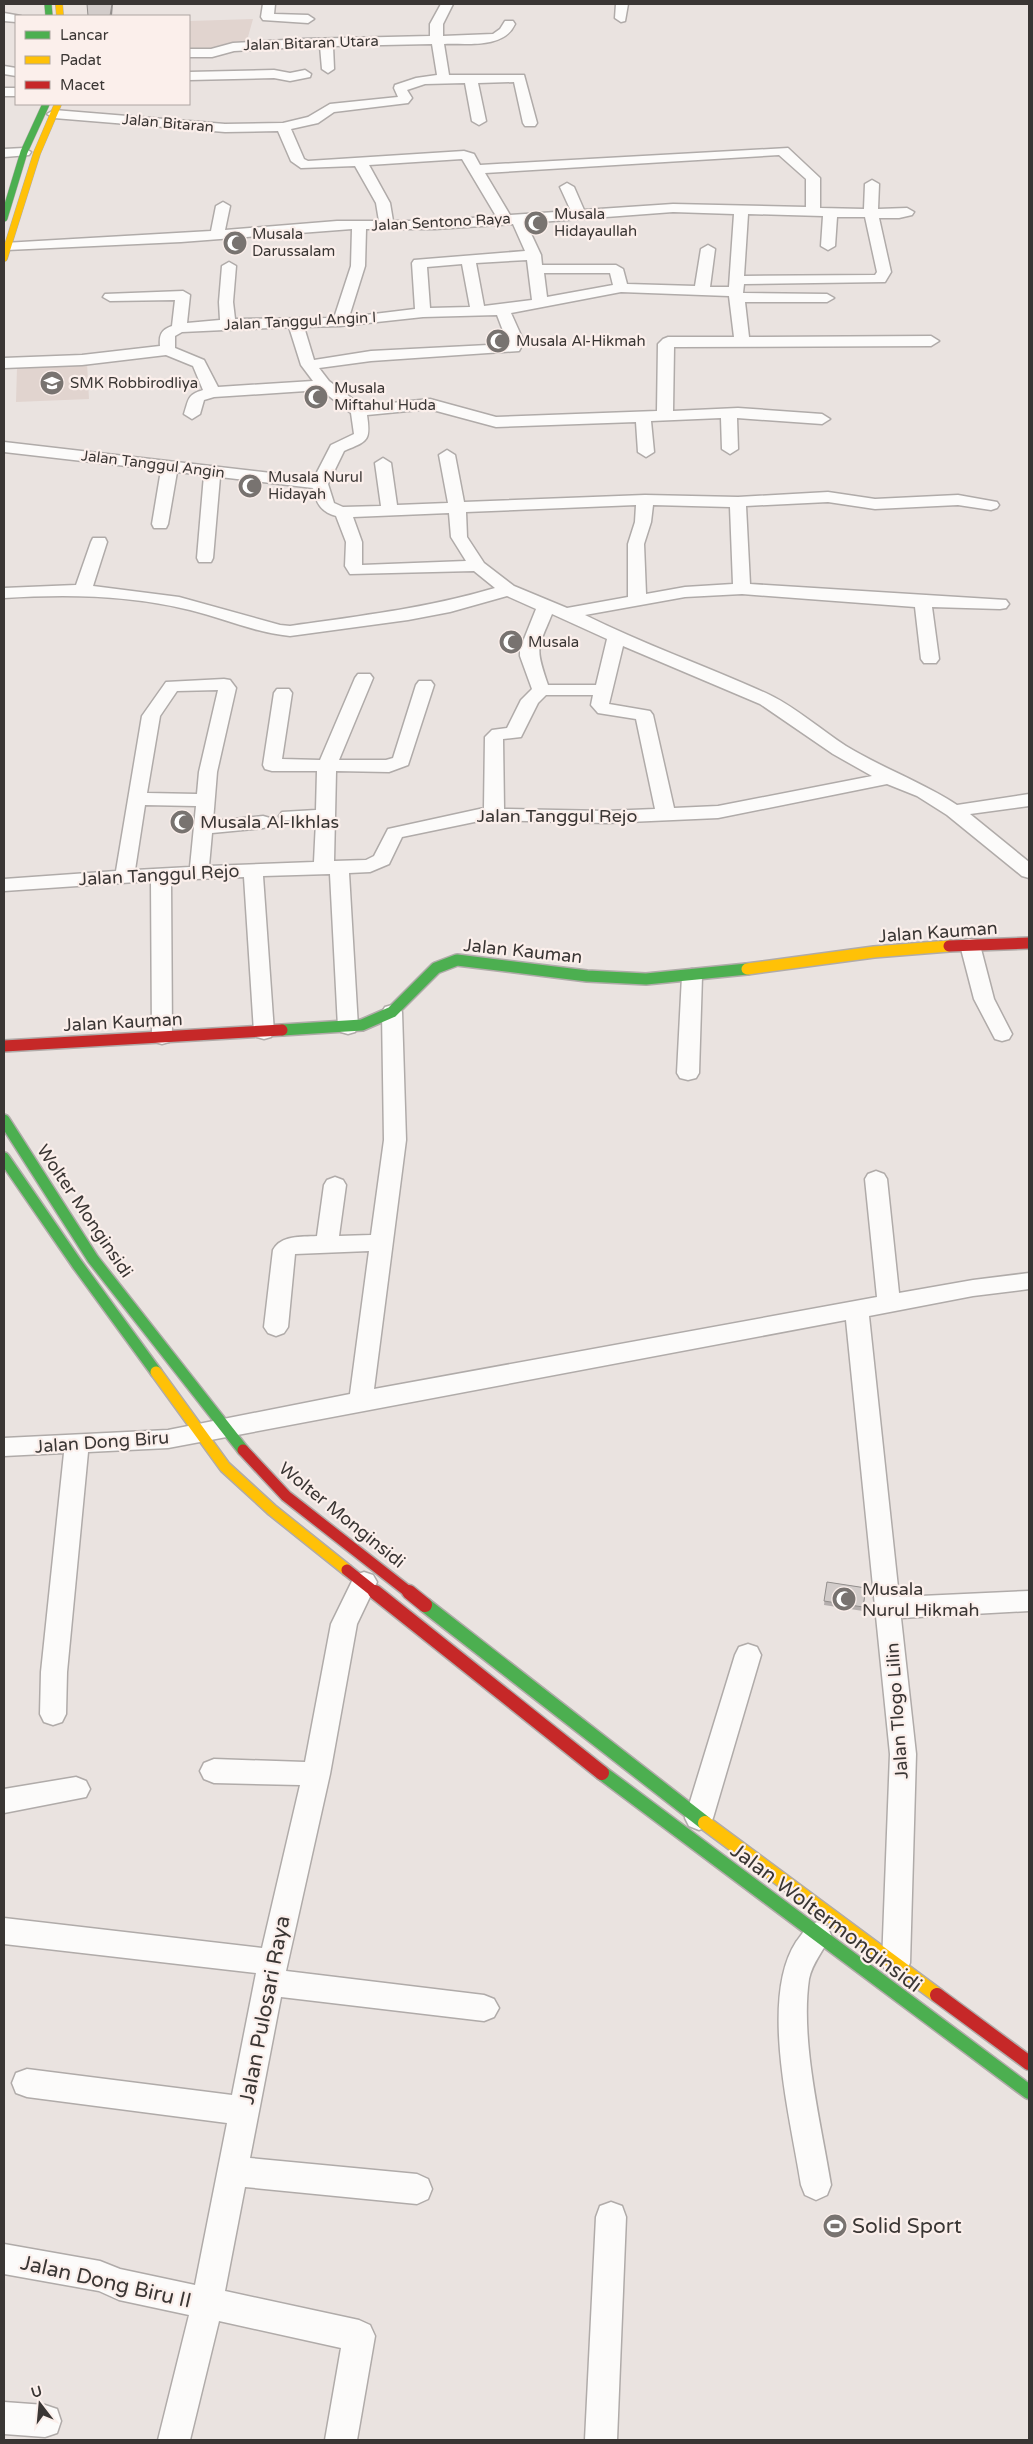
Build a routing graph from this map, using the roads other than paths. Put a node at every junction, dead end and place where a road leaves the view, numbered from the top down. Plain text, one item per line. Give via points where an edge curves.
1 (269, 4) edge
2 (447, 4) edge
3 (622, 4) edge
4 (316, 6) dead end
5 (621, 18) dead end
6 (308, 19) junction
7 (509, 24) dead end
8 (435, 38) junction
9 (326, 42) junction
10 (303, 43) junction
11 (190, 53) edge
12 (328, 69) dead end
13 (305, 74) dead end
14 (190, 76) edge
15 (443, 79) junction
16 (471, 79) junction
17 (53, 107) edge
18 (480, 122) dead end
19 (530, 123) dead end
20 (283, 127) junction
21 (24, 152) junction
22 (4, 153) edge
23 (360, 162) junction
24 (475, 169) junction
25 (872, 184) dead end
26 (567, 187) dead end
27 (223, 206) dead end
28 (741, 209) junction
29 (813, 211) junction
30 (830, 212) junction
31 (907, 212) dead end
32 (579, 214) junction
33 (871, 214) junction
34 (4, 218) edge
35 (511, 219) junction
36 (359, 225) junction
37 (387, 225) junction
38 (8, 228) edge
39 (216, 235) junction
40 (828, 246) dead end
41 (708, 249) dead end
42 (6, 252) edge
43 (468, 259) junction
44 (535, 262) junction
45 (229, 266) dead end
46 (621, 288) junction
47 (736, 290) junction
48 (702, 291) junction
49 (110, 296) dead end
50 (827, 298) dead end
51 (540, 304) junction
52 (502, 310) junction
53 (478, 311) junction
54 (423, 313) junction
55 (340, 322) junction
56 (296, 323) junction
57 (228, 324) junction
58 (179, 328) junction
59 (931, 341) dead end
60 (742, 342) junction
61 (168, 350) junction
62 (4, 363) edge
63 (309, 365) junction
64 (322, 385) junction
65 (212, 392) junction
66 (359, 411) junction
67 (729, 413) junction
68 (192, 414) dead end
69 (665, 414) junction
70 (643, 415) junction
71 (822, 419) dead end
72 (4, 447) edge
73 (730, 449) dead end
74 (646, 452) dead end
75 (447, 455) dead end
76 (383, 463) dead end
77 (170, 466) junction
78 (212, 471) junction
79 (320, 484) junction
80 (645, 500) junction
81 (738, 502) junction
82 (457, 506) junction
83 (991, 506) dead end
84 (390, 510) junction
85 (343, 512) junction
86 (160, 524) dead end
87 (100, 542) dead end
88 (205, 558) dead end
89 (478, 566) junction
90 (742, 589) junction
91 (508, 590) junction
92 (83, 591) junction
93 (4, 593) edge
94 (637, 599) junction
95 (924, 602) junction
96 (1000, 604) dead end
97 (546, 607) junction
98 (567, 613) junction
99 (616, 637) junction
100 (930, 658) dead end
101 (364, 678) dead end
102 (425, 685) dead end
103 (541, 690) junction
104 (603, 690) junction
105 (283, 692) dead end
106 (326, 766) junction
107 (889, 778) junction
108 (136, 799) junction
109 (206, 800) junction
110 (1029, 800) edge
111 (954, 811) junction
112 (666, 814) junction
113 (326, 815) junction
114 (494, 815) junction
115 (289, 816) dead end
116 (263, 822) dead end
117 (203, 828) junction
118 (332, 868) junction
119 (253, 870) junction
120 (199, 872) junction
121 (1029, 872) edge
122 (161, 874) junction
123 (125, 876) junction
124 (4, 885) edge
125 (1029, 944) edge
126 (970, 945) junction
127 (692, 976) junction
128 (392, 1012) junction
129 (348, 1027) junction
130 (264, 1032) junction
131 (1002, 1034) dead end
132 (162, 1037) junction
133 (4, 1046) edge
134 (688, 1074) dead end
135 (4, 1120) edge
136 (4, 1158) edge
137 (876, 1179) dead end
138 (335, 1185) dead end
139 (327, 1243) junction
140 (379, 1243) junction
141 (1029, 1281) edge
142 (889, 1304) junction
143 (858, 1311) junction
144 (276, 1327) dead end
145 (361, 1401) junction
146 (225, 1428) junction
147 (200, 1434) junction
148 (77, 1445) junction
149 (4, 1448) edge
150 (364, 1582) junction
151 (1029, 1601) edge
152 (889, 1608) junction
153 (748, 1655) dead end
154 (53, 1714) dead end
155 (625, 1761) joint
156 (214, 1771) dead end
157 (602, 1773) joint
158 (316, 1774) junction
159 (76, 1789) dead end
160 (4, 1800) edge
161 (699, 1818) junction
162 (4, 1931) edge
163 (817, 1935) junction
164 (896, 1964) junction
165 (271, 1972) junction
166 (484, 2008) dead end
167 (1029, 2063) edge
168 (26, 2083) dead end
169 (1029, 2092) edge
170 (245, 2110) junction
171 (234, 2171) junction
172 (816, 2184) dead end
173 (417, 2188) dead end
174 (612, 2216) dead end
175 (4, 2259) edge
176 (207, 2305) junction
177 (4, 2418) edge
178 (45, 2422) dead end
179 (174, 2440) edge
180 (341, 2440) edge
181 (601, 2440) edge

1 - 6 street via 267,17
2 - 8 street via 437,19
3 - 5 street
4 - 6 street via 314,15
6 - 10 street
7 - 8 street, Jalan Bitaran Utara via 501,36
8 - 9 street, Jalan Bitaran Utara
8 - 15 street via 442,57
9 - 10 street, Jalan Bitaran Utara
9 - 12 street
10 - 11 street, Jalan Bitaran Utara
13 - 14 street via 290,77 274,74
15 - 16 street
15 - 20 street, Jalan Bitaran via 400,88 405,98 398,102 330,108 313,120
16 - 18 street
16 - 19 street via 519,78
17 - 20 street, Jalan Bitaran via 225,128
17 - 21 main road
17 - 38 main road
20 - 23 street via 290,148 300,163
21 - 22 street
21 - 34 main road
23 - 24 street via 461,154 469,157
23 - 37 street via 383,203
24 - 29 street via 783,152 813,178
24 - 35 street
25 - 33 street
26 - 32 street
27 - 39 street
28 - 29 street, Jalan Sentono Raya
28 - 32 street, Jalan Sentono Raya via 673,208
28 - 47 street
29 - 30 street, Jalan Sentono Raya
30 - 33 street, Jalan Sentono Raya
30 - 40 street
31 - 33 street, Jalan Sentono Raya
32 - 35 street, Jalan Sentono Raya
33 - 47 street via 884,272 880,279
35 - 37 street, Jalan Sentono Raya
35 - 44 street
36 - 37 street, Jalan Sentono Raya
36 - 39 street, Jalan Sentono Raya
36 - 55 street via 358,266
38 - 42 main road
39 - 42 street, Jalan Sentono Raya
41 - 48 street
43 - 44 street
43 - 53 street
43 - 54 street via 419,263
44 - 46 street via 616,269
44 - 51 street
45 - 57 street
46 - 48 street, Jalan Tanggul Angin I
46 - 51 street, Jalan Tanggul Angin I
47 - 48 street, Jalan Tanggul Angin I
47 - 50 street
47 - 60 street
49 - 58 street via 183,295
51 - 52 street, Jalan Tanggul Angin I
52 - 53 street, Jalan Tanggul Angin I
52 - 63 street via 516,342 514,348 371,356
53 - 54 street, Jalan Tanggul Angin I
54 - 55 street, Jalan Tanggul Angin I
55 - 56 street, Jalan Tanggul Angin I
56 - 57 street, Jalan Tanggul Angin I
56 - 63 street via 302,352
57 - 58 street, Jalan Tanggul Angin I
58 - 61 street via 167,336
59 - 60 street
60 - 69 street via 668,342
61 - 62 street via 82,360
61 - 65 street via 198,363
63 - 64 street
64 - 65 street
64 - 66 street
65 - 68 street via 197,397
66 - 70 street via 430,404 496,422
66 - 79 street via 360,438 337,448
67 - 69 street
67 - 71 street
67 - 73 street
69 - 70 street
70 - 74 street
72 - 77 street, Jalan Tanggul Angin
75 - 82 street
76 - 84 street
77 - 78 street, Jalan Tanggul Angin
77 - 86 street
78 - 79 street, Jalan Tanggul Angin
78 - 88 street
79 - 85 street via 329,510
80 - 81 street
80 - 82 street
80 - 94 street via 636,544
81 - 83 street via 828,497 875,504 958,500
81 - 90 street
82 - 84 street
82 - 89 street via 459,537
84 - 85 street
85 - 89 street via 354,542 353,566 356,570
87 - 92 street
89 - 91 street
90 - 94 street via 697,590
90 - 95 street
91 - 92 street via 450,607 295,631 279,630 181,602
91 - 97 street
92 - 93 street
94 - 98 street
95 - 96 street
95 - 100 street
97 - 98 street
97 - 103 street via 528,653
98 - 99 street
99 - 104 street
99 - 107 street via 766,700 840,750
101 - 106 street
102 - 106 street via 401,761 389,766
103 - 104 street
103 - 114 street via 530,700 514,733 494,737
104 - 112 street via 601,708 645,716
105 - 106 street via 271,764 276,767
106 - 113 street
107 - 111 street via 924,792
107 - 112 street, Jalan Tanggul Rejo via 718,812
108 - 109 street
108 - 109 street via 151,716 168,689 175,685 224,684 227,688 208,772
108 - 123 street
109 - 117 street
110 - 111 street
111 - 121 street
112 - 114 street, Jalan Tanggul Rejo via 606,818
113 - 115 street
113 - 118 street
114 - 118 street, Jalan Tanggul Rejo via 478,815 396,833 380,863
116 - 117 street
117 - 120 street
118 - 119 street, Jalan Tanggul Rejo
118 - 129 street
119 - 120 street, Jalan Tanggul Rejo
119 - 130 street
120 - 122 street, Jalan Tanggul Rejo
122 - 123 street, Jalan Tanggul Rejo
122 - 132 street
123 - 124 street, Jalan Tanggul Rejo
125 - 126 main road, Jalan Kauman
126 - 127 main road, Jalan Kauman via 916,947
126 - 131 street via 984,999
127 - 128 main road, Jalan Kauman via 603,977 457,960 436,968
127 - 134 street
128 - 129 main road, Jalan Kauman via 374,1021
128 - 140 street via 394,1140
129 - 130 main road, Jalan Kauman
130 - 132 main road, Jalan Kauman
132 - 133 main road, Jalan Kauman
135 - 146 main road, Wolter Monginsidi via 94,1259
136 - 147 main road, Wolter Monginsidi
137 - 142 street
138 - 139 street
139 - 140 street
139 - 144 street via 294,1245 284,1250
140 - 145 street
141 - 142 street, Jalan Dong Biru
142 - 143 street, Jalan Dong Biru
143 - 145 street, Jalan Dong Biru
143 - 152 street, Jalan Tlogo Lilin via 870,1453
145 - 146 street, Jalan Dong Biru
146 - 147 street, Jalan Dong Biru
146 - 155 main road, Wolter Monginsidi via 286,1496
147 - 148 street, Jalan Dong Biru
147 - 150 main road, Wolter Monginsidi via 225,1467 272,1510
148 - 149 street, Jalan Dong Biru
148 - 154 street via 54,1672
150 - 157 main road, Wolter Monginsidi
150 - 158 street, Jalan Pulosari Raya via 344,1624
151 - 152 street
152 - 164 street, Jalan Tlogo Lilin via 904,1754
153 - 161 street
155 - 161 main road, Jalan Woltermonginsidi
156 - 158 street
157 - 163 main road, Jalan Woltermonginsidi
158 - 165 street, Jalan Pulosari Raya
159 - 160 street
161 - 164 main road, Jalan Woltermonginsidi
162 - 165 street
163 - 169 main road, Jalan Woltermonginsidi
163 - 172 street via 800,1961 793,2008 796,2058
164 - 167 main road, Jalan Woltermonginsidi
165 - 166 street
165 - 170 street, Jalan Pulosari Raya
168 - 170 street
170 - 171 street, Jalan Pulosari Raya
171 - 173 street
171 - 176 street, Jalan Pulosari Raya
174 - 181 street
175 - 176 street, Jalan Dong Biru II via 100,2276 118,2284
176 - 179 street, Jalan Pulosari Raya
176 - 180 street, Jalan Dong Biru II via 359,2336
177 - 178 street

